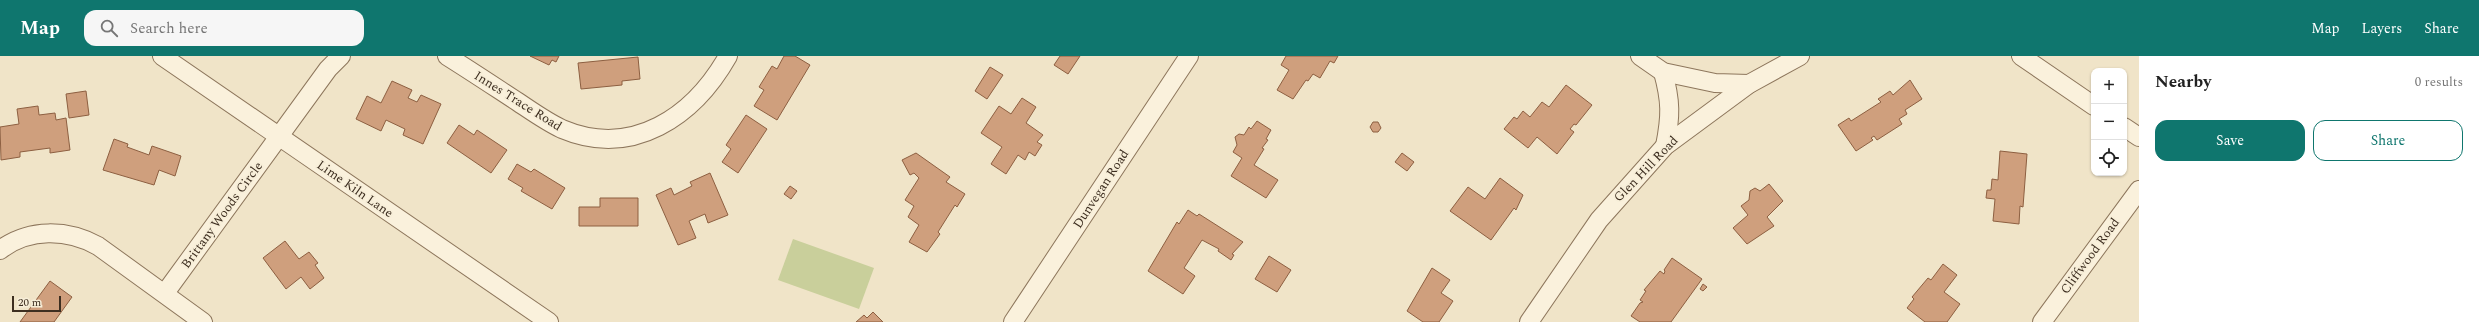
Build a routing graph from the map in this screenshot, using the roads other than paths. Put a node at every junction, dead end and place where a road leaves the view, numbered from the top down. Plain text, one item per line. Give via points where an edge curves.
1 (162, 56) edge
2 (341, 56) edge
3 (447, 56) edge
4 (728, 56) edge
5 (1189, 56) edge
6 (1640, 56) edge
7 (1800, 56) edge
8 (2021, 56) edge
9 (1663, 72) junction
10 (1749, 84) junction
11 (2091, 104) edge
12 (2127, 129) edge
13 (279, 136) junction
14 (2139, 137) edge
15 (1665, 146) junction
16 (2139, 190) edge
17 (0, 250) edge
18 (165, 293) junction
19 (203, 322) edge
20 (549, 322) edge
21 (1013, 322) edge
22 (1529, 322) edge
23 (2042, 322) edge

1 - 13 street, Lime Kiln Lane
2 - 13 street via 328,69
3 - 4 street, Innes Trace Road via 551,124 579,135 606,139 643,133 682,113 703,92
5 - 21 street, Dunvegan Road
6 - 9 street
7 - 10 street, Glen Hill Road
8 - 11 street
9 - 10 street via 1715,83
9 - 15 street via 1670,98
10 - 15 street, Glen Hill Road
12 - 14 street
13 - 18 street, Brittany Woods Circle
13 - 20 street, Lime Kiln Lane
15 - 22 street, Glen Hill Road via 1599,220
16 - 23 street, Cliffwood Road
17 - 18 street via 17,240 41,234 59,233 79,237 98,246
18 - 19 street

